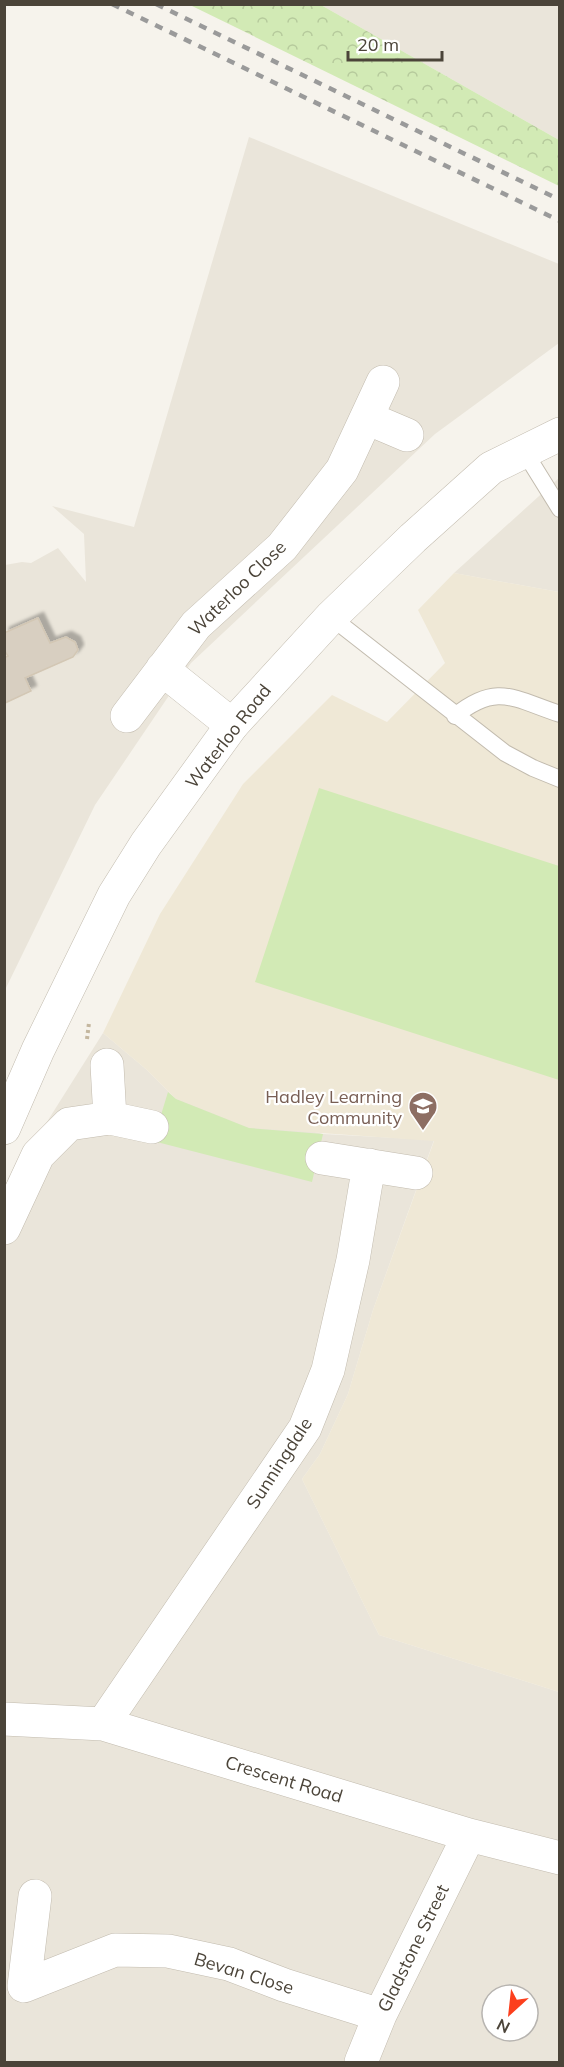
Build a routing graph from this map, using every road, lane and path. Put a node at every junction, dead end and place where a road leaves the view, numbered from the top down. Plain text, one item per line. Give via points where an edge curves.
1 (383, 382) dead end
2 (367, 418) junction
3 (560, 434) edge
4 (407, 435) dead end
5 (524, 451) junction
6 (560, 510) edge
7 (331, 617) junction
8 (162, 669) junction
9 (560, 714) edge
10 (127, 716) dead end
11 (455, 716) junction
12 (232, 725) junction
13 (560, 779) edge
14 (107, 1065) dead end
15 (110, 1118) junction
16 (152, 1127) dead end
17 (4, 1128) edge
18 (322, 1158) dead end
19 (369, 1166) junction
20 (416, 1173) dead end
21 (4, 1228) edge
22 (4, 1719) edge
23 (103, 1724) junction
24 (469, 1835) junction
25 (560, 1858) edge
26 (35, 1896) dead end
27 (380, 2015) junction
28 (361, 2062) edge

1 - 2 street, Waterloo Close
2 - 4 street
2 - 8 street, Waterloo Close via 342,470 282,547 196,625
3 - 5 street, Waterloo Road
5 - 6 lane
5 - 7 street, Waterloo Road via 491,468
7 - 11 lane
7 - 12 street, Waterloo Road
8 - 10 street, Waterloo Close
8 - 12 street
9 - 11 lane via 500,694 468,706
11 - 13 lane via 505,753
12 - 17 street, Waterloo Road via 114,895
14 - 15 street
15 - 16 street
15 - 21 street via 69,1124 38,1155
18 - 19 street
19 - 20 street
19 - 23 street, Sunningdale via 328,1370 305,1428
22 - 23 street, Crescent Road
23 - 24 street, Crescent Road
24 - 25 street, Crescent Road
24 - 27 street, Gladstone Street
26 - 27 street, Bevan Close via 24,1986 114,1950 168,1951 229,1964
27 - 28 street, Gladstone Street

